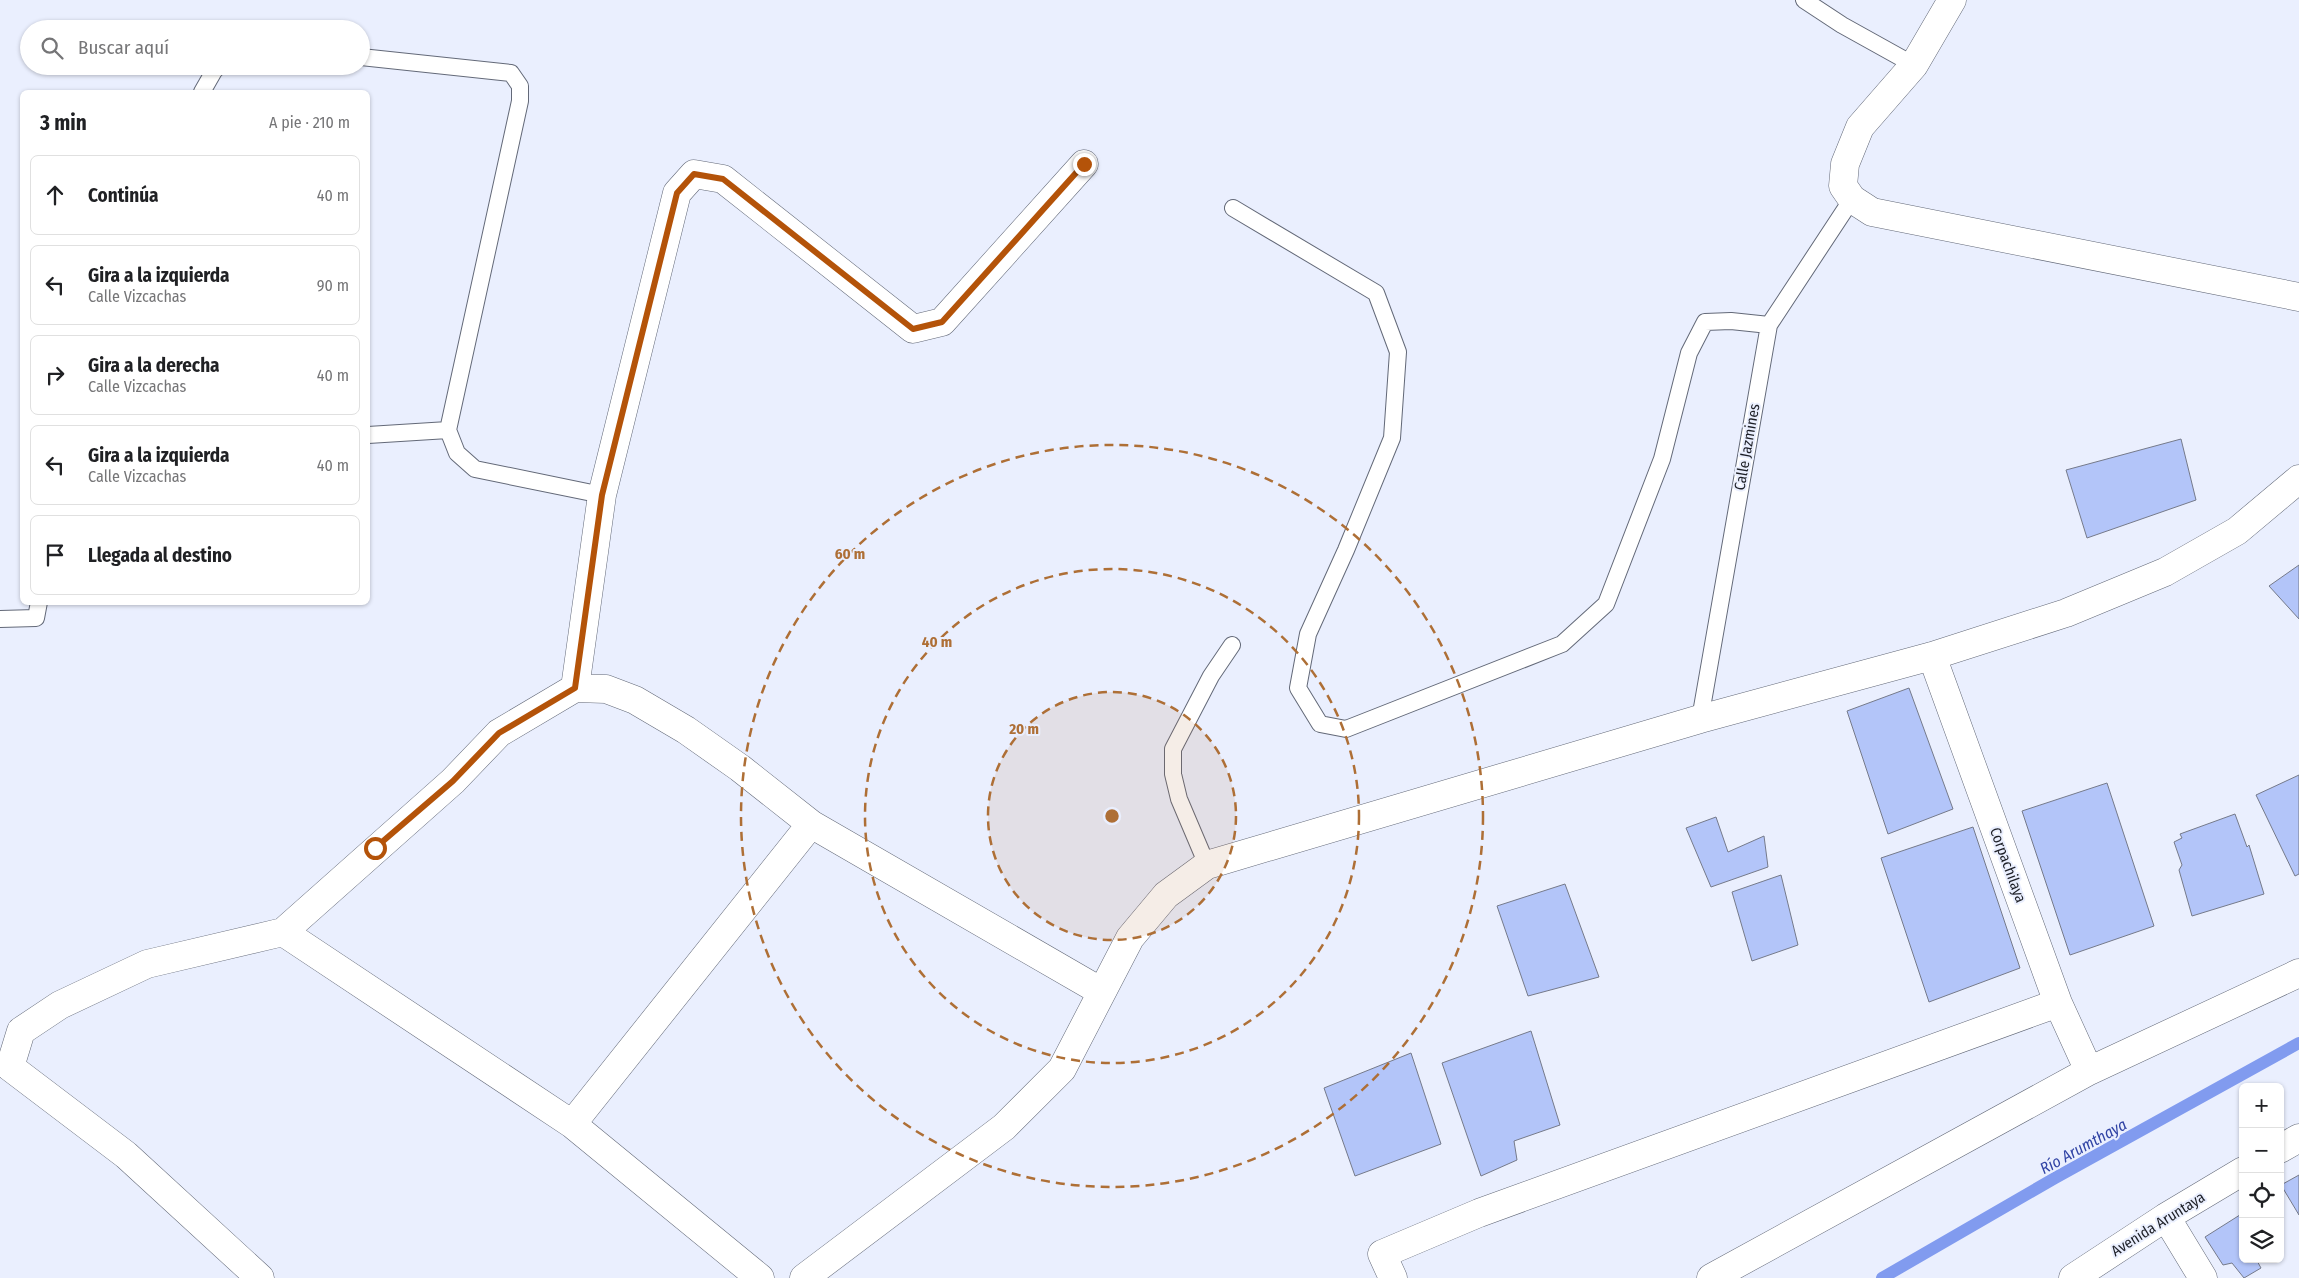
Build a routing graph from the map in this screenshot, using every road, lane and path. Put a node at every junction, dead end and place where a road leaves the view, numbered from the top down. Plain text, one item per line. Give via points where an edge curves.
1 (1804, 0) edge
2 (1952, 0) edge
3 (370, 58) edge
4 (1914, 65) junction
5 (212, 75) edge
6 (203, 90) edge
7 (1084, 164) dead end
8 (1852, 199) junction
9 (1233, 208) dead end
10 (2299, 297) edge
11 (1769, 325) junction
12 (448, 430) junction
13 (370, 435) edge
14 (2299, 479) edge
15 (602, 495) junction
16 (38, 605) edge
17 (0, 619) edge
18 (1232, 645) dead end
19 (1932, 656) junction
20 (575, 688) junction
21 (1700, 719) junction
22 (811, 824) junction
23 (1207, 865) junction
24 (283, 932) junction
25 (2299, 973) edge
26 (1102, 992) junction
27 (2058, 1003) junction
28 (2089, 1071) junction
29 (572, 1124) junction
30 (2299, 1138) edge
31 (2284, 1147) edge
32 (2240, 1173) edge
33 (2166, 1217) junction
34 (260, 1278) edge
35 (760, 1278) edge
36 (804, 1278) edge
37 (1393, 1278) edge
38 (1711, 1278) edge
39 (2074, 1278) edge
40 (2203, 1278) edge

1 - 4 lane
2 - 4 street
3 - 12 lane via 511,73 520,86 520,102
4 - 8 street via 1860,127 1842,186
5 - 6 lane
7 - 15 street via 942,322 913,329 723,179 694,174 677,193
8 - 10 street via 1872,212
8 - 11 lane, Calle Jazmines
9 - 11 lane via 1376,292 1398,352 1392,438 1308,634 1298,688 1320,724 1346,729 1562,644 1606,604 1662,459 1689,353 1705,322
11 - 21 lane, Calle Jazmines
12 - 13 lane
12 - 15 lane via 457,453 475,470
14 - 19 street via 2237,531 2166,572 2066,613
15 - 20 street
16 - 17 lane via 36,618
18 - 23 lane via 1211,676 1173,749 1173,774 1179,799
19 - 21 street
19 - 27 street, Corpachilaya
20 - 22 street via 606,689 634,700 686,730
20 - 24 street via 499,733 453,781
21 - 23 street
22 - 26 street
22 - 29 street
23 - 26 street via 1166,895 1130,938
24 - 29 street
24 - 34 street via 147,964 60,1005 21,1031 10,1067 126,1155
25 - 28 street
26 - 36 street via 1062,1069 1004,1127
27 - 28 street, Corpachilaya
27 - 37 street via 1479,1213 1382,1254
28 - 38 street
29 - 35 street
30 - 31 street
32 - 33 street, Avenida Aruntaya
33 - 39 street, Avenida Aruntaya
33 - 40 street

